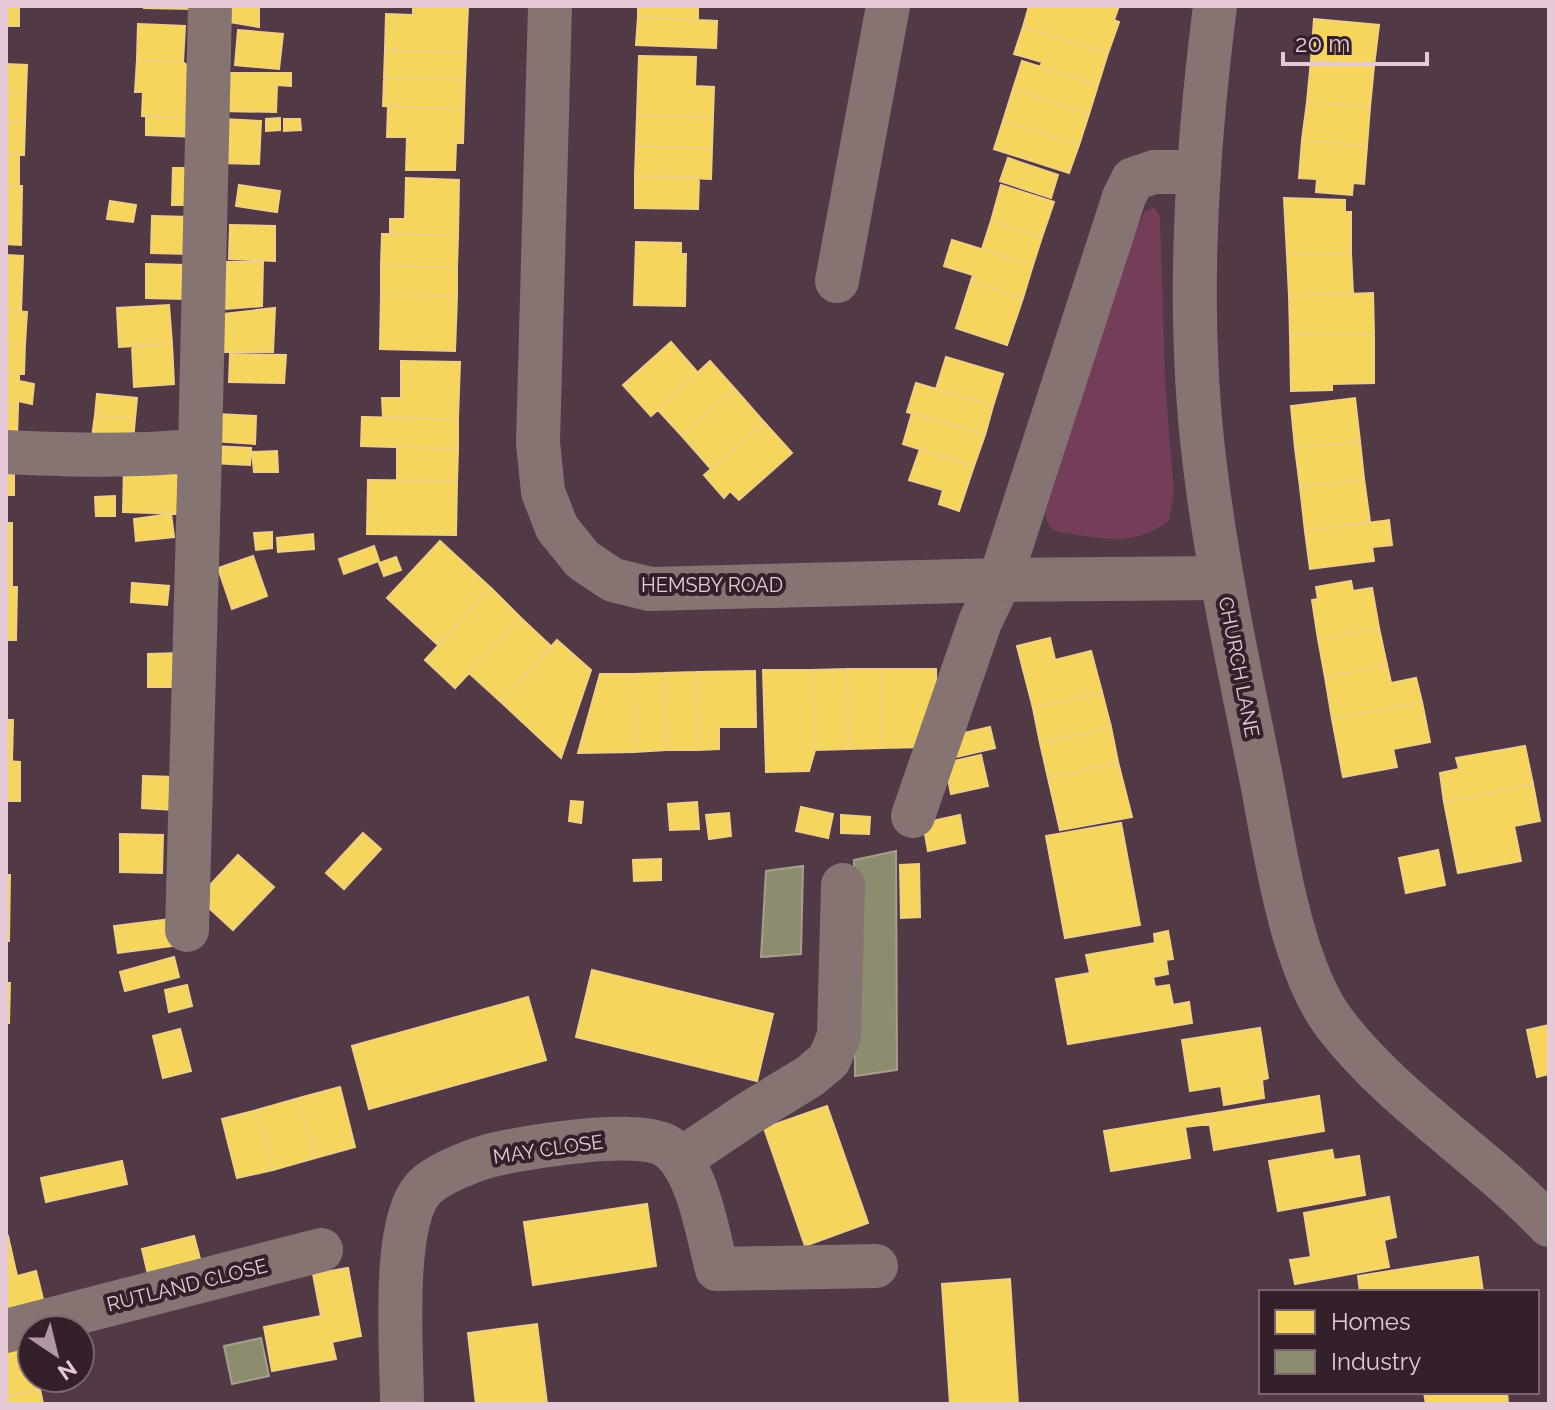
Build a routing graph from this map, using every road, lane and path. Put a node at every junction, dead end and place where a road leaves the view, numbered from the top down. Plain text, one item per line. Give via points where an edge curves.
1 (210, 6) edge
2 (550, 6) edge
3 (888, 6) edge
4 (1207, 8) edge
5 (1198, 172) junction
6 (837, 281) dead end
7 (200, 450) junction
8 (6, 452) edge
9 (1222, 578) junction
10 (1000, 580) junction
11 (913, 816) dead end
12 (843, 885) dead end
13 (187, 930) dead end
14 (681, 1159) junction
15 (1549, 1225) edge
16 (321, 1250) dead end
17 (876, 1266) dead end
18 (6, 1331) edge
19 (402, 1404) edge

1 - 7 street
2 - 10 street, HEMSBY ROAD via 538,442 543,492 557,528 583,560 613,580 650,589
3 - 6 street
4 - 5 street, CHURCH LANE
5 - 9 street, CHURCH LANE via 1195,342 1204,464
5 - 10 street via 1154,172 1133,179 1124,197
7 - 8 street via 136,456
7 - 13 street
9 - 10 street, HEMSBY ROAD
9 - 15 street, CHURCH LANE via 1275,853 1304,966 1334,1022 1385,1078
10 - 11 street via 980,622
12 - 14 street via 839,1036 829,1060
14 - 17 street via 717,1269
14 - 19 street, MAY CLOSE via 666,1145 645,1139 595,1139 487,1156 424,1188 412,1209 402,1258
16 - 18 street, RUTLAND CLOSE

